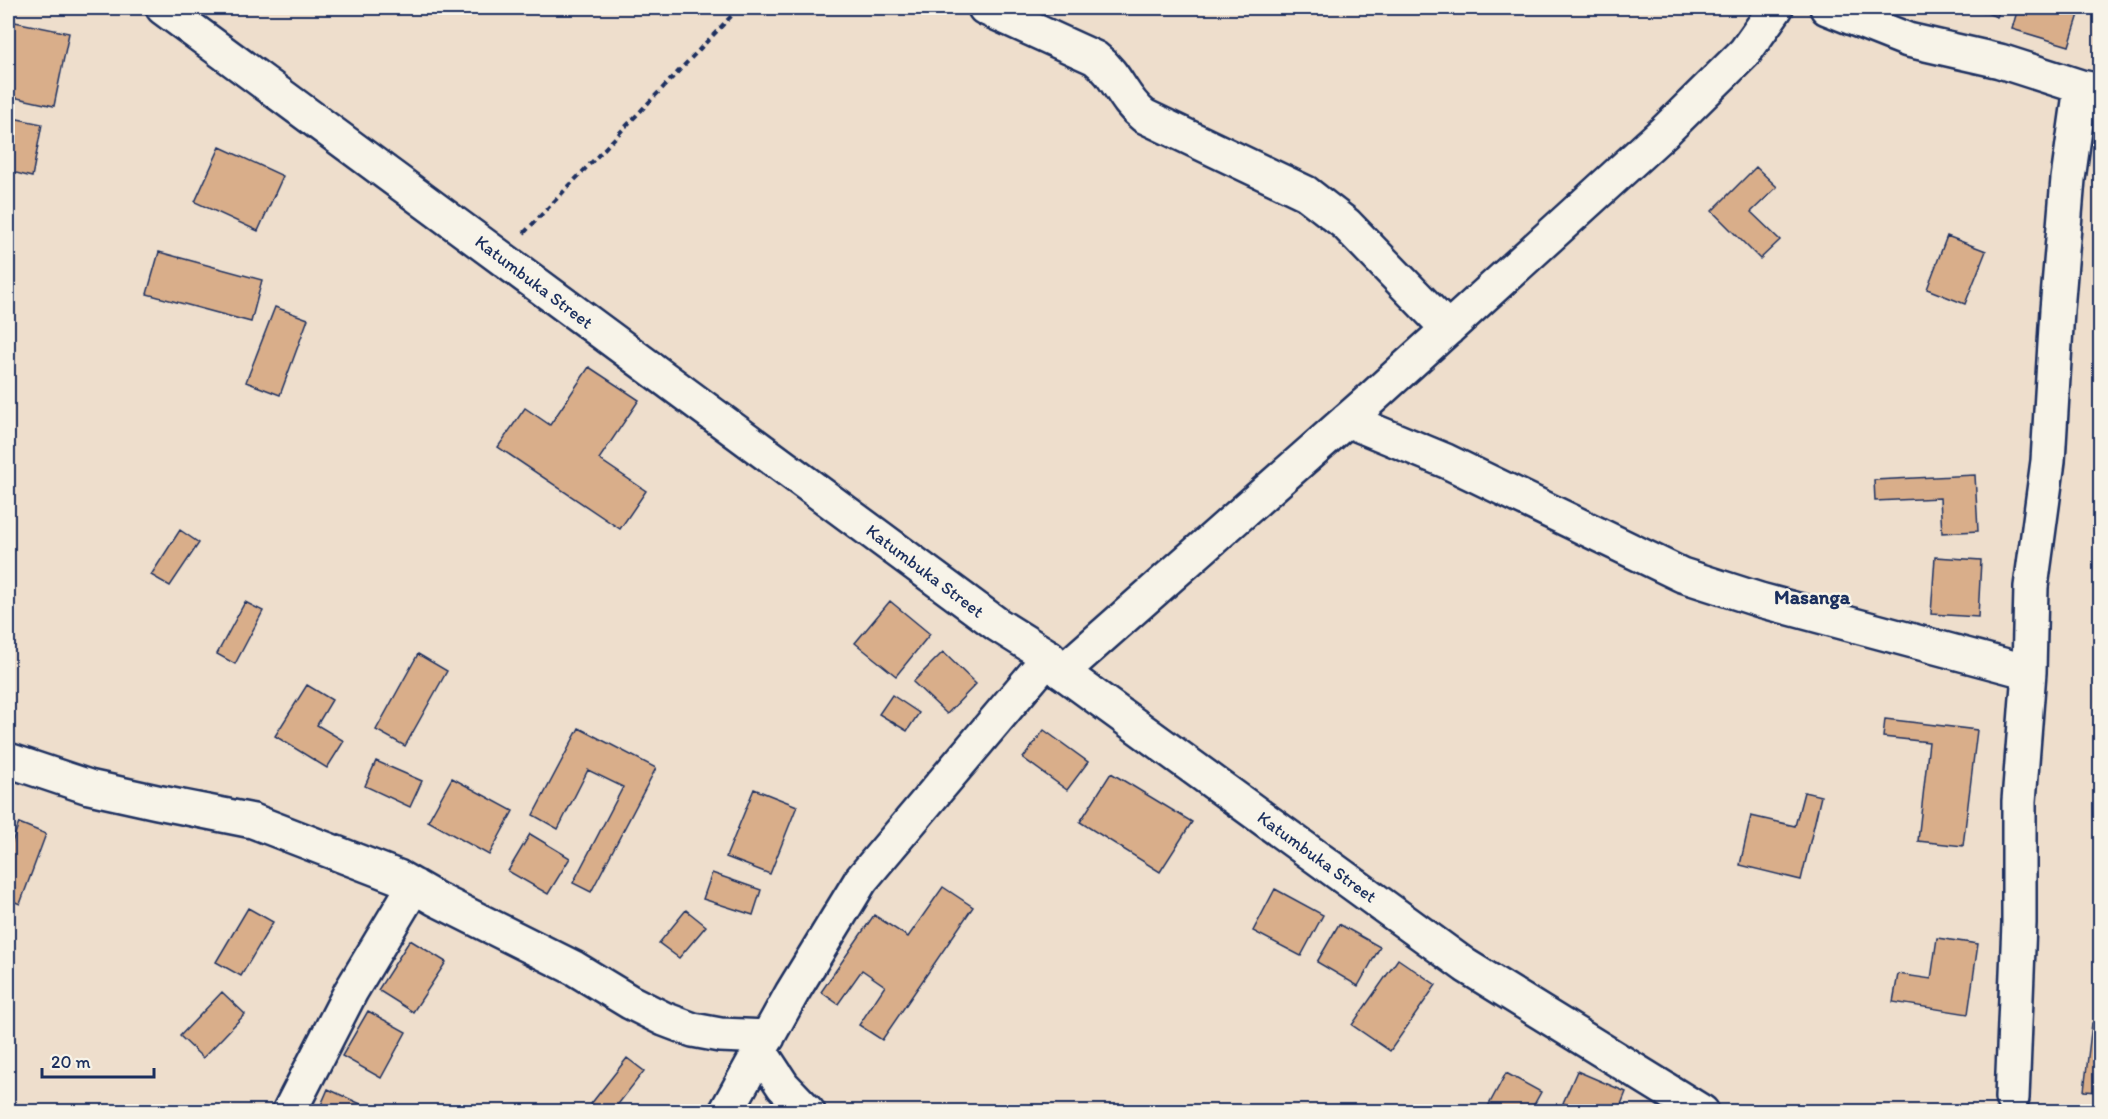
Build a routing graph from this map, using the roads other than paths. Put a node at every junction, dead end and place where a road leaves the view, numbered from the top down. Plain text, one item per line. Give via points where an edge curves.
1 (163, 8) edge
2 (985, 8) edge
3 (1776, 8) edge
4 (1827, 8) edge
5 (2091, 89) edge
6 (1448, 329) junction
7 (1347, 420) junction
8 (1056, 664) junction
9 (2029, 672) junction
10 (8, 760) edge
11 (414, 886) junction
12 (764, 1044) junction
13 (2012, 1098) dead end
14 (289, 1112) edge
15 (726, 1112) edge
16 (808, 1112) edge
17 (1702, 1112) edge

1 - 8 street, Katumbuka Street
2 - 6 street via 1095,58 1106,66 1130,103 1144,116 1306,193 1346,224
3 - 6 street via 1744,52 1665,131
4 - 5 street via 1908,40 2000,61
5 - 9 street via 2068,179 2048,461 2031,587
6 - 7 street
7 - 8 street
7 - 9 street via 1446,461 1682,575 1760,600
8 - 12 street via 861,880
8 - 17 street, Katumbuka Street via 1466,966
9 - 13 street via 2019,801
10 - 11 street via 89,787 253,821
11 - 12 street via 664,1019 693,1030
11 - 14 street via 351,991
12 - 15 street
12 - 16 street via 783,1086

